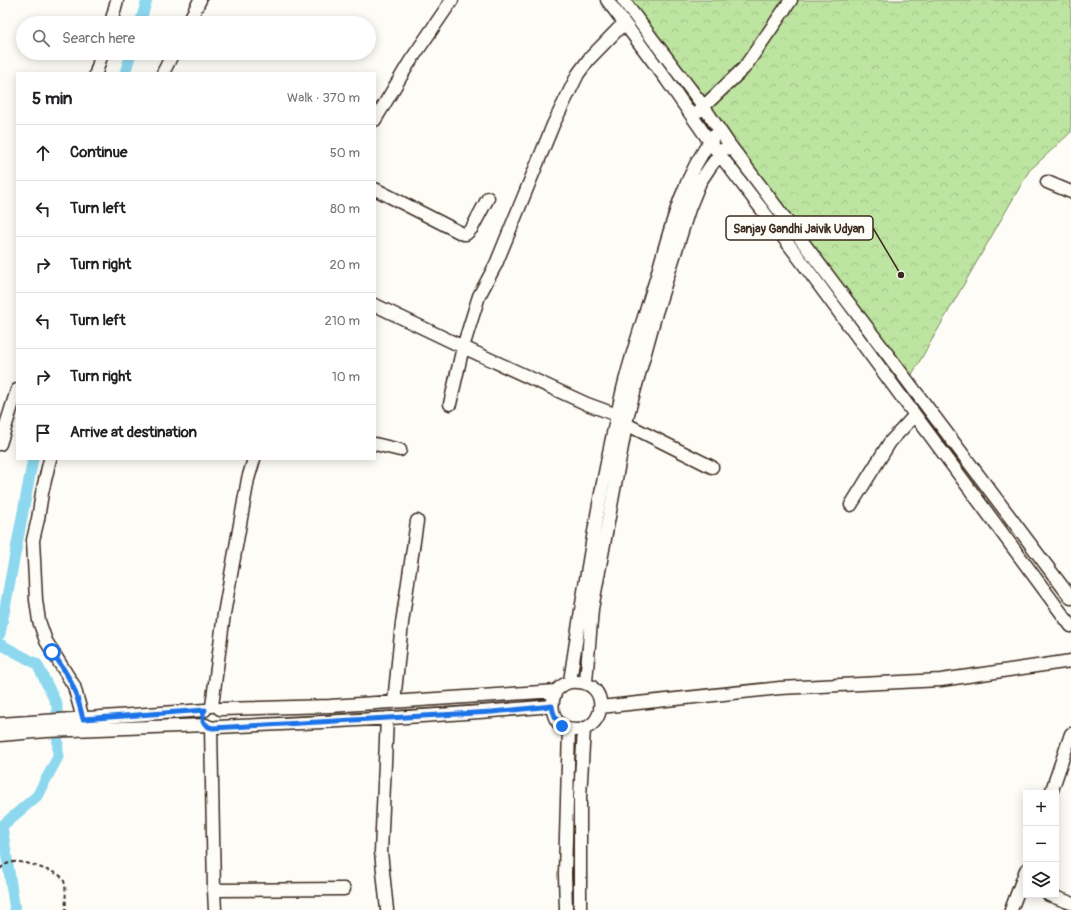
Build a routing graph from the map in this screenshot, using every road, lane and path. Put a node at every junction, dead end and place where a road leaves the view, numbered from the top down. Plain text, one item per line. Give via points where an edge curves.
1 (117, 0) edge
2 (200, 0) edge
3 (452, 0) edge
4 (607, 0) edge
5 (623, 0) edge
6 (791, 0) edge
7 (113, 16) edge
8 (192, 16) edge
9 (624, 23) junction
10 (100, 60) edge
11 (170, 60) edge
12 (96, 72) edge
13 (164, 72) edge
14 (704, 107) junction
15 (692, 117) junction
16 (376, 118) edge
17 (719, 129) junction
18 (710, 142) junction
19 (729, 144) junction
20 (720, 155) junction
21 (1047, 182) dead end
22 (376, 190) edge
23 (1071, 192) edge
24 (488, 198) dead end
25 (376, 305) edge
26 (463, 347) junction
27 (16, 393) edge
28 (450, 404) dead end
29 (617, 415) junction
30 (915, 415) junction
31 (626, 424) junction
32 (0, 444) edge
33 (376, 444) edge
34 (400, 450) dead end
35 (50, 460) edge
36 (254, 460) edge
37 (712, 467) dead end
38 (851, 505) dead end
39 (417, 521) dead end
40 (1071, 598) edge
41 (1071, 626) edge
42 (1071, 661) edge
43 (570, 681) junction
44 (586, 682) junction
45 (556, 690) junction
46 (394, 702) junction
47 (552, 706) junction
48 (600, 707) junction
49 (212, 708) junction
50 (387, 718) junction
51 (78, 723) junction
52 (0, 724) edge
53 (46, 726) junction
54 (211, 726) junction
55 (584, 728) junction
56 (569, 729) junction
57 (1071, 734) edge
58 (0, 735) edge
59 (1052, 790) edge
60 (0, 869) edge
61 (1023, 888) edge
62 (344, 889) dead end
63 (214, 890) junction
64 (1057, 898) edge
65 (1071, 903) edge
66 (66, 910) edge
67 (215, 910) edge
68 (387, 910) edge
69 (566, 910) edge
70 (580, 910) edge
71 (1011, 910) edge

1 - 7 street
2 - 8 street
3 - 16 street via 409,63
4 - 9 street
5 - 14 street
6 - 14 street via 744,68
9 - 15 street
9 - 26 street via 578,74 553,125 496,264 479,296
10 - 12 street
11 - 13 street
14 - 15 street
14 - 17 street
15 - 18 street
17 - 18 street
17 - 19 street
18 - 20 street
18 - 29 street via 696,165 673,222
19 - 20 street
19 - 40 street
20 - 30 street
20 - 31 street via 700,182 688,209
21 - 23 street
22 - 24 street via 463,234 472,228
25 - 26 street
26 - 28 street
26 - 29 street
27 - 32 street
29 - 43 street via 590,555
30 - 38 street via 890,442
30 - 41 street
31 - 37 street
31 - 44 street via 592,609
33 - 34 street
35 - 51 street via 33,540 36,605 46,641 74,686
36 - 49 street via 224,614
39 - 46 street via 402,623
42 - 48 street via 941,680 780,688
43 - 44 street
43 - 45 street
44 - 48 street via 597,692
45 - 46 street
45 - 47 street
46 - 49 street
47 - 50 street
47 - 56 street via 557,720
48 - 55 street via 596,720
49 - 51 street
49 - 54 street via 202,718
49 - 54 street via 222,712 223,721
50 - 54 street
50 - 68 street via 381,852
51 - 53 street
51 - 54 street
52 - 53 street
53 - 58 street
54 - 63 street
55 - 56 street
55 - 70 street via 580,797
56 - 69 street
57 - 59 street
60 - 66 path via 8,863 20,862 61,876 65,884
61 - 71 street
62 - 63 street
63 - 67 street
64 - 65 street

